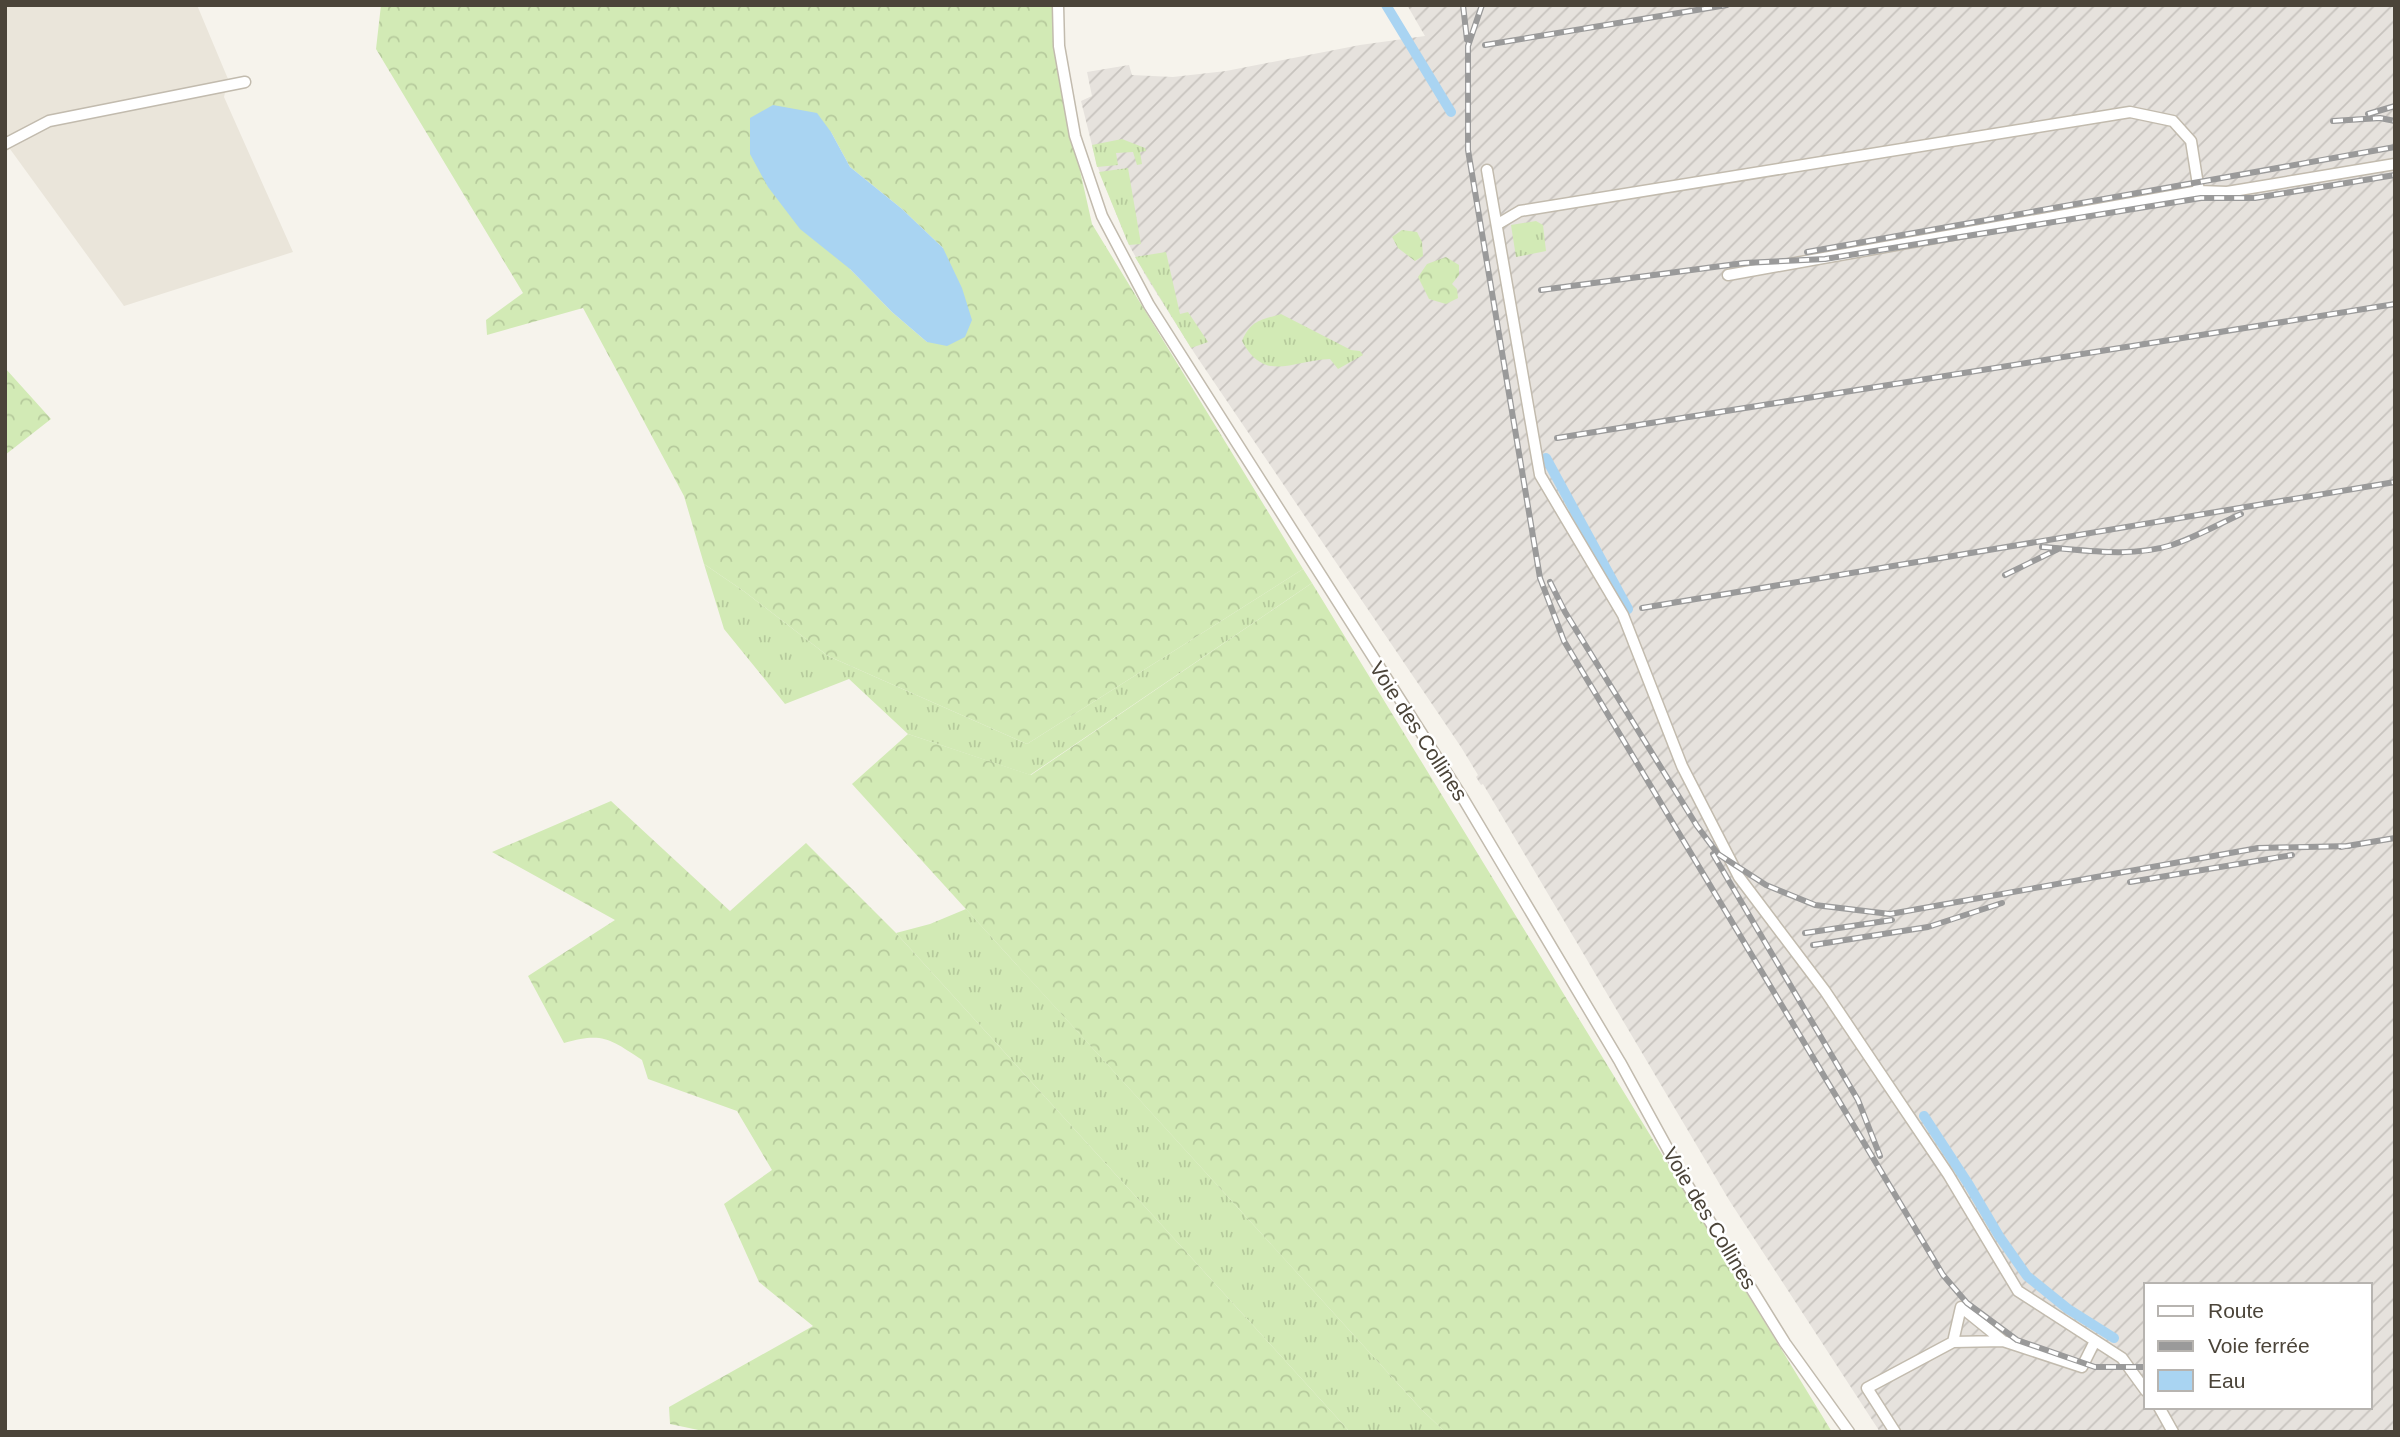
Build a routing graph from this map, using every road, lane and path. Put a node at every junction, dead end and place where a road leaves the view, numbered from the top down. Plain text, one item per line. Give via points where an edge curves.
1 (1058, 5) edge
2 (245, 82) dead end
3 (5, 144) edge
4 (2395, 164) edge
5 (1487, 170) dead end
6 (2199, 191) junction
7 (1498, 224) junction
8 (1728, 275) dead end
9 (2003, 1341) junction
10 (2095, 1341) junction
11 (1953, 1342) junction
12 (2144, 1388) edge
13 (2160, 1409) edge
14 (1849, 1432) edge
15 (1895, 1432) edge
16 (2173, 1432) edge

1 - 14 street, Voie des Collines via 1059,46 1075,136 1102,216 1149,305 1464,800 1688,1186 1785,1343
2 - 3 street via 49,121
4 - 6 street via 2227,192
5 - 7 street
6 - 7 street via 2191,141 2173,121 2130,112 1520,211
6 - 8 street
7 - 10 street via 1540,475 1623,615 1682,766 1739,877 1833,1002 1948,1174 2018,1291
9 - 10 street via 2082,1367
9 - 11 street
9 - 11 street via 1961,1307
10 - 12 street via 2122,1358
11 - 15 street via 1867,1388
13 - 16 street

